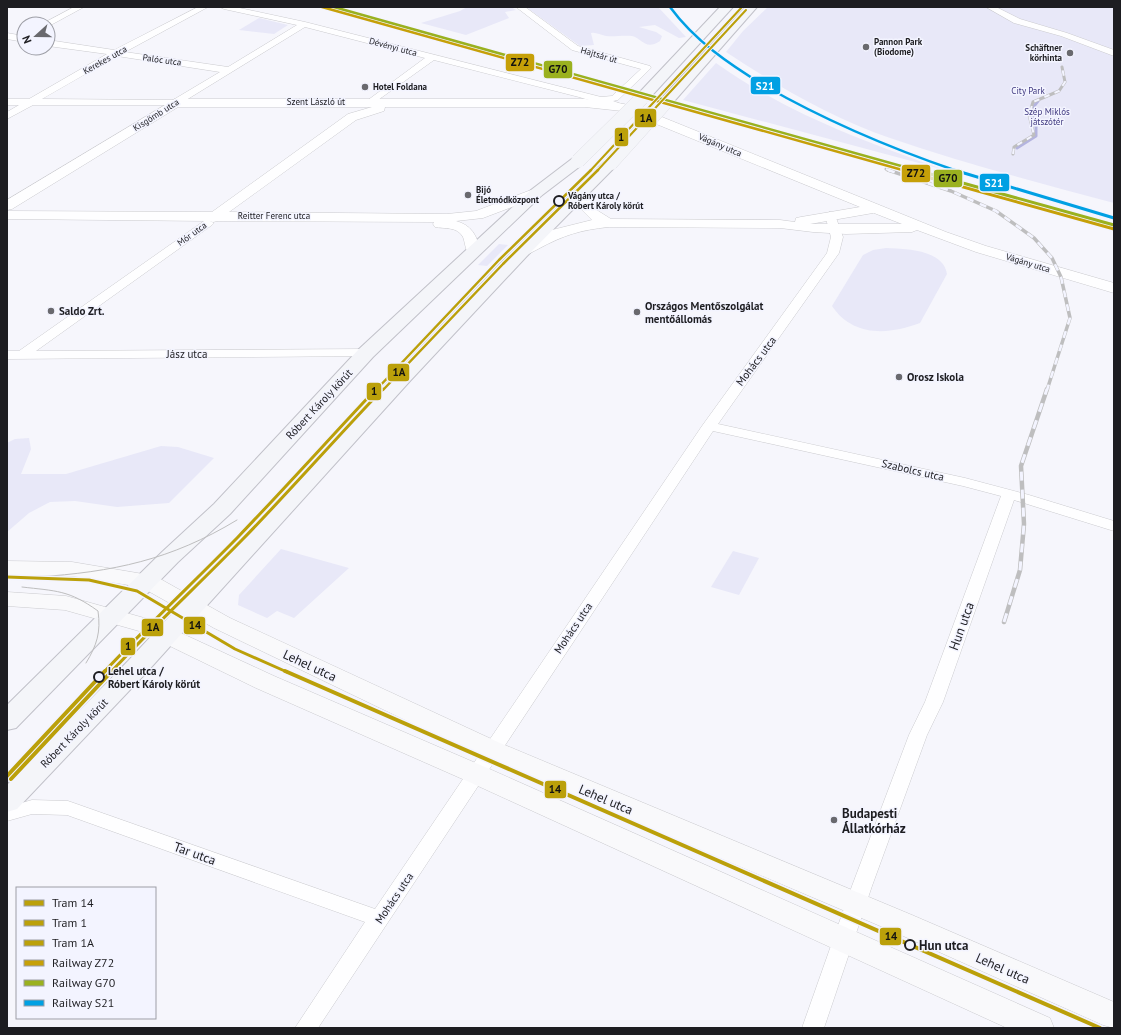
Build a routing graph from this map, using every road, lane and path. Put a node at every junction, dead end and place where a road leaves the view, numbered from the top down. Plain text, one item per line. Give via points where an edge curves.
1 (80, 7) edge
2 (204, 7) edge
3 (224, 7) edge
4 (520, 7) edge
5 (727, 7) edge
6 (751, 7) edge
7 (990, 7) edge
8 (1002, 7) edge
9 (56, 19) edge
10 (304, 24) junction
11 (1047, 30) junction
12 (56, 43) edge
13 (116, 53) junction
14 (1114, 53) edge
15 (432, 57) junction
16 (228, 70) junction
17 (561, 97) junction
18 (7, 102) edge
19 (32, 102) junction
20 (352, 102) junction
21 (371, 102) junction
22 (175, 103) junction
23 (431, 103) junction
24 (618, 104) junction
25 (362, 113) junction
26 (7, 116) edge
27 (816, 185) junction
28 (580, 192) junction
29 (536, 193) junction
30 (7, 206) edge
31 (875, 209) junction
32 (7, 215) edge
33 (830, 216) junction
34 (212, 220) junction
35 (7, 222) edge
36 (608, 223) junction
37 (780, 224) junction
38 (920, 227) junction
39 (858, 229) junction
40 (835, 230) junction
41 (473, 250) junction
42 (520, 253) junction
43 (1114, 288) edge
44 (366, 353) junction
45 (7, 355) edge
46 (22, 355) junction
47 (710, 426) junction
48 (1009, 494) junction
49 (1114, 526) edge
50 (7, 568) edge
51 (147, 581) junction
52 (7, 599) edge
53 (193, 607) junction
54 (112, 615) junction
55 (166, 635) junction
56 (7, 721) edge
57 (491, 750) junction
58 (476, 774) junction
59 (7, 802) edge
60 (7, 814) edge
61 (855, 905) junction
62 (380, 919) junction
63 (844, 941) junction
64 (1114, 1016) edge
65 (306, 1028) edge
66 (813, 1028) edge
67 (1039, 1028) edge

1 - 9 street
2 - 13 street, Kerekes utca
3 - 10 street, Dévényi utca
4 - 24 street, Hajtsár út via 575,48 647,68
5 - 29 main road, Róbert Károly körút, bridge via 642,98 578,161
6 - 28 main road, Róbert Károly körút, bridge via 612,163
7 - 11 street via 1018,22
8 - 11 street
10 - 15 street, Dévényi utca
10 - 16 street, Kisgömb utca
11 - 14 street
12 - 13 street, Palóc utca
13 - 16 street, Palóc utca
13 - 19 street, Kerekes utca
15 - 17 street, Dévényi utca
15 - 21 street
16 - 22 street, Kisgömb utca
17 - 23 street, Szent László út
17 - 24 street, Dévényi utca
17 - 24 street, Szent László út via 598,104
18 - 19 street, Szent László út
19 - 22 street, Szent László út
19 - 26 street, Kerekes utca
20 - 21 street, Szent László út
20 - 22 street, Szent László út
20 - 25 street via 363,108
21 - 23 street, Szent László út
22 - 30 street, Kisgömb utca
23 - 25 street, Mór utca via 382,108
24 - 27 street, Vágány utca
25 - 34 street, Mór utca via 331,131
27 - 31 street, Vágány utca
27 - 33 street
28 - 36 street, Vágány utca via 588,211
28 - 42 main road, Róbert Károly körút
29 - 34 street, Reitter Ferenc utca via 484,213 455,217
29 - 41 main road, Róbert Károly körút
31 - 33 street, Vágány utca
31 - 38 street, Vágány utca
31 - 39 street via 876,218 873,222
32 - 34 street, Reitter Ferenc utca
33 - 37 street, Vágány utca
33 - 40 street
34 - 35 street, Reitter Ferenc utca
34 - 41 street, Reitter Ferenc utca via 447,224 467,231 472,239
34 - 46 street, Mór utca
36 - 37 street, Vágány utca
36 - 42 street, Vágány utca via 557,233
37 - 40 street, Vágány utca
38 - 39 street, Vágány utca
38 - 43 street, Vágány utca via 981,249
39 - 40 street, Vágány utca
40 - 47 street, Mohács utca via 837,237 833,253
41 - 44 main road, Róbert Károly körút
42 - 53 main road, Róbert Károly körút via 398,382
44 - 46 street, Jász utca
44 - 51 main road, Róbert Károly körút via 222,509
45 - 46 street, Jász utca
47 - 48 street, Szabolcs utca
47 - 57 street, Mohács utca
48 - 49 street, Szabolcs utca
48 - 61 street, Hun utca via 934,702 918,736
50 - 51 main road, Lehel utca via 72,569
51 - 53 main road, Lehel utca
51 - 54 main road, Róbert Károly körút
52 - 54 main road via 66,603
53 - 55 main road, Róbert Károly körút
53 - 57 main road, Lehel utca via 239,632
54 - 55 main road
54 - 56 main road, Róbert Károly körút
55 - 58 main road via 265,682
55 - 59 main road, Róbert Károly körút
57 - 58 street, Mohács utca
57 - 61 main road, Lehel utca
58 - 62 street, Mohács utca
58 - 63 main road
60 - 62 street, Tar utca via 32,807 68,808
61 - 63 street, Hun utca
61 - 64 main road, Lehel utca
62 - 65 street, Mohács utca
63 - 66 street, Hun utca
63 - 67 main road

